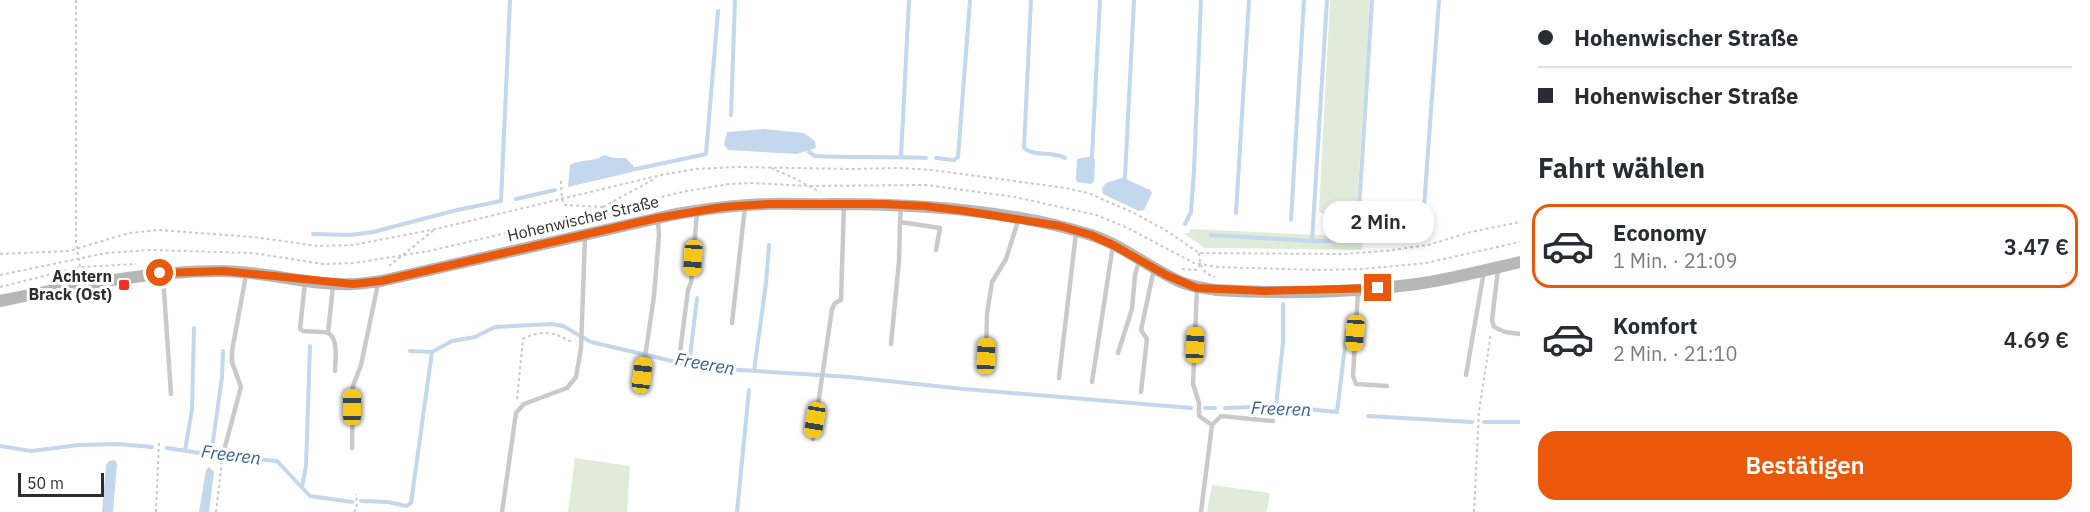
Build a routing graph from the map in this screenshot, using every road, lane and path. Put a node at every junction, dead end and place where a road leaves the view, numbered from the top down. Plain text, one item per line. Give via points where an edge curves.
1 (76, 0) edge
2 (768, 167) junction
3 (661, 175) junction
4 (561, 181) dead end
5 (808, 186) junction
6 (562, 200) junction
7 (844, 204) junction
8 (745, 205) junction
9 (901, 205) junction
10 (604, 208) junction
11 (697, 211) junction
12 (632, 212) dead end
13 (657, 218) junction
14 (1019, 219) junction
15 (900, 222) junction
16 (1520, 222) edge
17 (436, 229) junction
18 (1076, 231) junction
19 (585, 235) junction
20 (1520, 242) edge
21 (1113, 245) junction
22 (77, 248) junction
23 (936, 250) dead end
24 (1199, 253) junction
25 (0, 254) edge
26 (402, 256) junction
27 (79, 258) junction
28 (1140, 259) junction
29 (1520, 262) edge
30 (1200, 265) junction
31 (80, 267) junction
32 (1155, 267) junction
33 (1498, 267) junction
34 (1484, 270) junction
35 (247, 272) junction
36 (161, 273) junction
37 (0, 275) edge
38 (305, 279) junction
39 (378, 281) junction
40 (334, 283) junction
41 (0, 287) edge
42 (1197, 288) junction
43 (1358, 290) junction
44 (0, 301) edge
45 (1492, 320) junction
46 (732, 323) dead end
47 (328, 333) junction
48 (1520, 334) edge
49 (891, 344) dead end
50 (581, 345) junction
51 (680, 352) dead end
52 (1118, 353) dead end
53 (986, 356) dead end
54 (335, 371) dead end
55 (1466, 375) dead end
56 (1059, 378) dead end
57 (1092, 382) dead end
58 (1387, 386) dead end
59 (640, 391) dead end
60 (1141, 392) dead end
61 (171, 394) dead end
62 (516, 413) junction
63 (1273, 421) dead end
64 (1212, 425) junction
65 (813, 439) dead end
66 (159, 442) dead end
67 (352, 448) dead end
68 (223, 456) joint
69 (356, 494) dead end
70 (156, 512) edge
71 (216, 512) edge
72 (354, 512) edge
73 (502, 512) edge
74 (1201, 512) edge
75 (1474, 512) edge

1 - 22 path
2 - 3 path via 696,169
2 - 5 path
2 - 24 path via 932,170 1066,188 1132,212
3 - 6 path
3 - 10 path
4 - 6 path
5 - 10 path via 729,184
5 - 30 path via 926,185 1064,206 1128,228
6 - 10 path via 565,205
6 - 17 path
7 - 8 main road, Hohenwischer Straße
7 - 9 main road, Hohenwischer Straße
7 - 65 lane via 841,300 832,309
8 - 11 main road, Hohenwischer Straße
8 - 46 lane
9 - 14 main road, Hohenwischer Straße
9 - 15 lane
10 - 12 path via 612,213
10 - 26 path
11 - 13 main road, Hohenwischer Straße
11 - 51 lane
13 - 19 main road, Hohenwischer Straße
13 - 59 lane via 654,296
14 - 18 main road, Hohenwischer Straße
14 - 53 lane via 1006,259 992,282
15 - 23 lane via 940,228
15 - 49 lane
16 - 24 path via 1428,245 1385,251
17 - 22 path via 353,245 318,246 159,230 129,233
17 - 26 path
18 - 21 main road, Hohenwischer Straße
18 - 56 lane
19 - 39 main road, Hohenwischer Straße
19 - 50 lane
20 - 30 path via 1426,263 1363,269
21 - 28 main road, Hohenwischer Straße
21 - 57 lane
22 - 25 path
22 - 27 path
24 - 30 path
26 - 27 path via 323,264 253,253 181,250
27 - 31 path
27 - 37 path
28 - 32 main road, Hohenwischer Straße
28 - 52 lane via 1132,309
29 - 33 main road, Hohenwischer Straße
31 - 36 path via 136,264
31 - 41 path
32 - 42 main road, Hohenwischer Straße
32 - 60 lane via 1141,330 1147,339
33 - 34 main road, Hohenwischer Straße
33 - 45 lane
34 - 43 main road, Hohenwischer Straße via 1415,284
34 - 55 lane
35 - 36 main road, Hohenwischer Straße
35 - 38 main road, Hohenwischer Straße
35 - 68 lane via 232,351 241,387
36 - 44 main road, Hohenwischer Straße
36 - 61 lane
38 - 40 main road, Hohenwischer Straße
38 - 47 lane via 300,328
39 - 40 main road, Hohenwischer Straße
39 - 67 lane via 362,365 353,386
40 - 47 lane
42 - 43 main road, Hohenwischer Straße
42 - 64 lane via 1193,384 1199,416
43 - 58 lane via 1353,376 1356,384
45 - 48 lane via 1494,327
45 - 75 path via 1479,411
47 - 54 lane via 334,343
50 - 62 lane via 576,377 567,388 524,404
50 - 62 path via 560,334 536,332 523,339
62 - 73 lane
63 - 64 lane via 1221,416
64 - 74 lane
66 - 70 path
68 - 71 path
69 - 72 path

